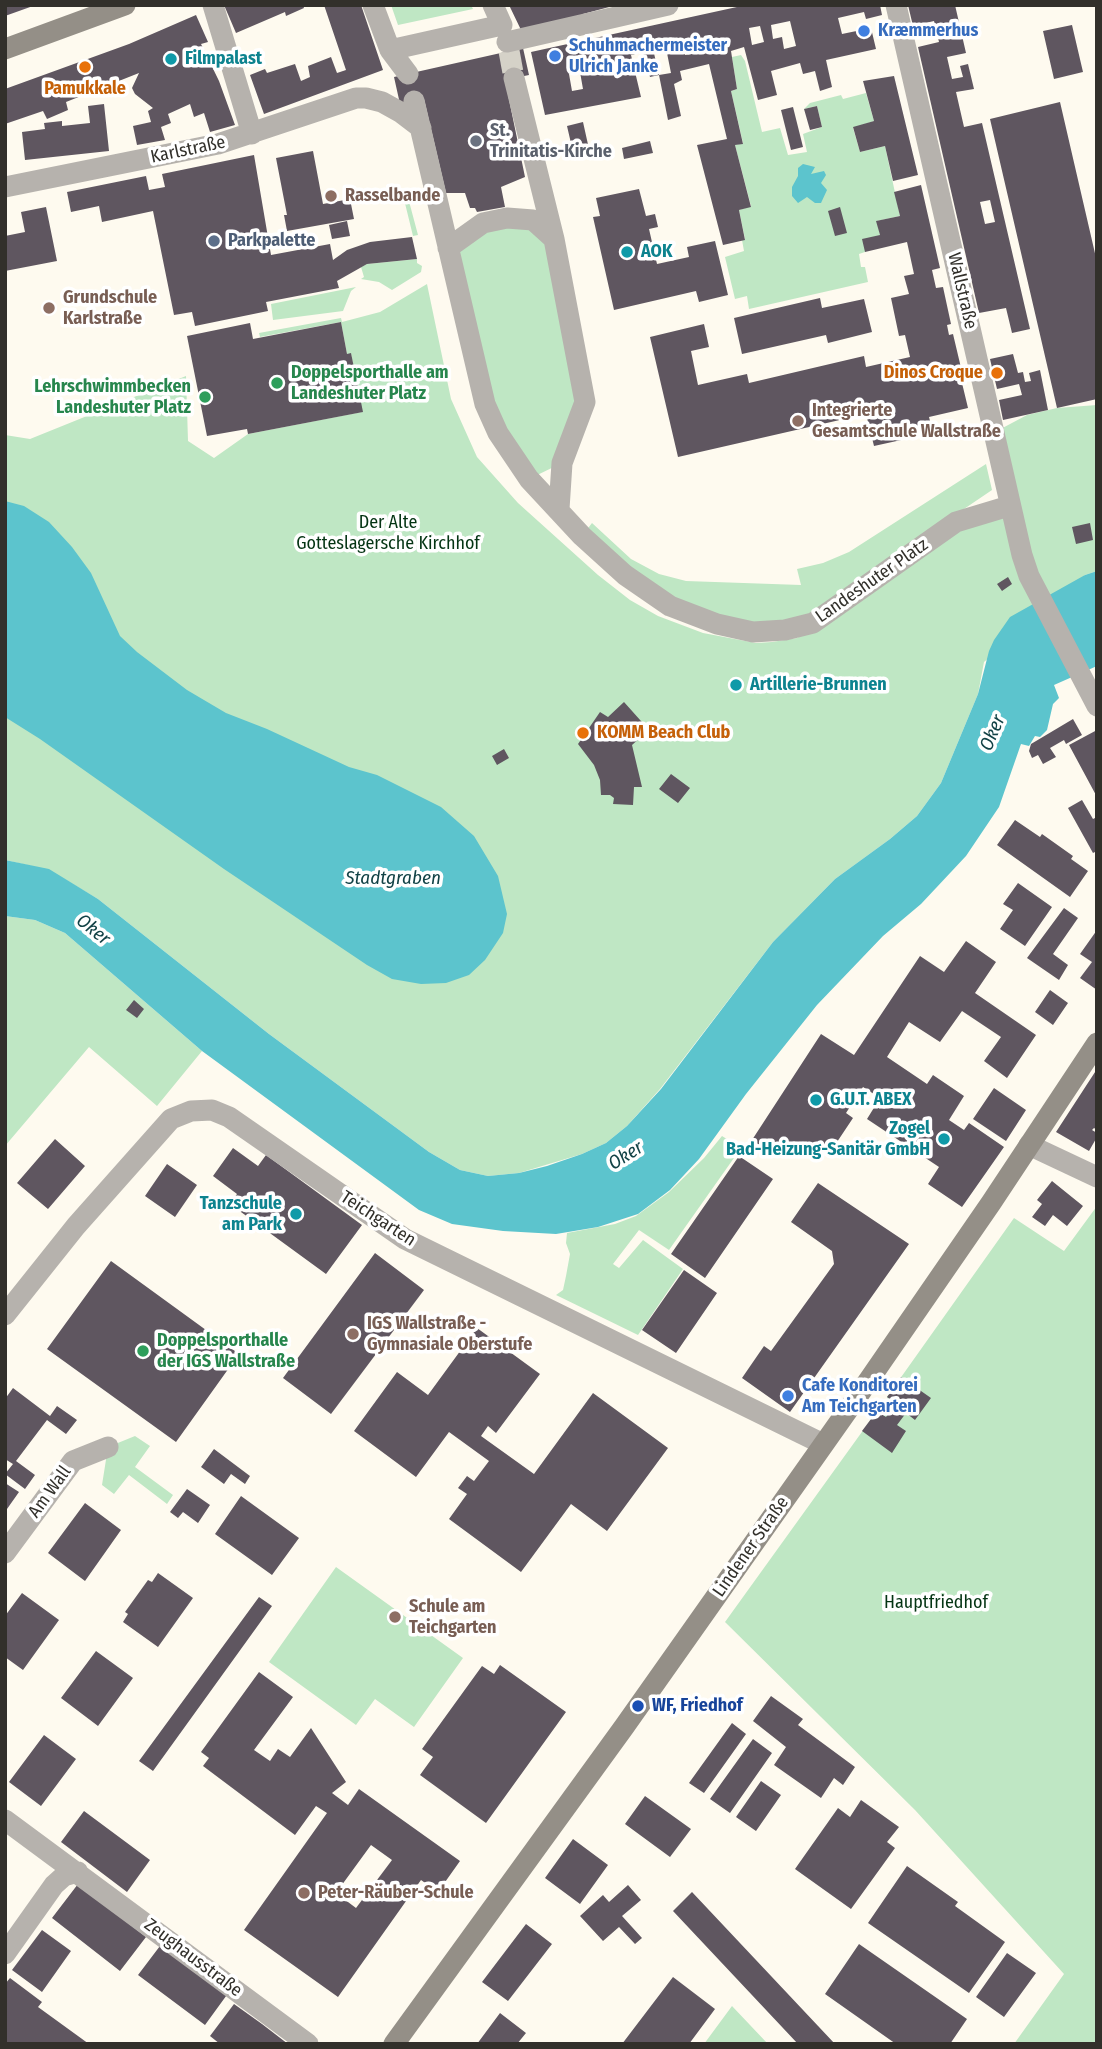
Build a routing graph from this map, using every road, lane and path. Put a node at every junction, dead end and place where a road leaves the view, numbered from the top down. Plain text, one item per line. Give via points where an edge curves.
1 (125, 5) edge
2 (213, 5) edge
3 (373, 5) edge
4 (493, 5) edge
5 (668, 5) edge
6 (896, 5) edge
7 (510, 39) junction
8 (5, 49) edge
9 (390, 50) junction
10 (408, 74) dead end
11 (514, 78) tunnel mouth
12 (414, 101) dead end
13 (421, 128) junction
14 (252, 134) junction
15 (5, 187) edge
16 (554, 239) junction
17 (448, 248) junction
18 (1009, 506) junction
19 (559, 509) junction
20 (1093, 700) edge
21 (1097, 1043) edge
22 (1030, 1145) junction
23 (1097, 1177) edge
24 (5, 1315) edge
25 (823, 1444) junction
26 (108, 1447) dead end
27 (5, 1553) edge
28 (5, 1819) edge
29 (78, 1872) junction
30 (5, 1954) edge
31 (308, 2044) edge
32 (394, 2044) edge

1 - 8 main road
2 - 14 street
3 - 9 street
4 - 7 street
5 - 7 street
6 - 18 street, Wallstraße
7 - 9 street
9 - 10 street
11 - 16 street
12 - 13 street, Landeshuter Platz
13 - 14 street, Karlstraße via 391,107 366,98 344,101
13 - 17 street, Landeshuter Platz
14 - 15 street, Karlstraße
16 - 17 street via 533,219 507,218 483,223
16 - 19 street via 584,402 562,463
17 - 19 street, Landeshuter Platz via 485,404 513,458
18 - 19 street, Landeshuter Platz via 956,522 813,623 753,632 670,606 625,575
18 - 20 street, Wallstraße via 1029,576
21 - 22 main road, Lindener Straße
22 - 23 street
22 - 25 main road, Lindener Straße
24 - 25 street, Teichgarten via 171,1119 191,1111 212,1110 229,1117 405,1239
25 - 32 main road, Lindener Straße
26 - 27 street, Am Wall via 73,1461
28 - 29 street
29 - 30 street via 54,1885
29 - 31 street, Zeughausstraße

